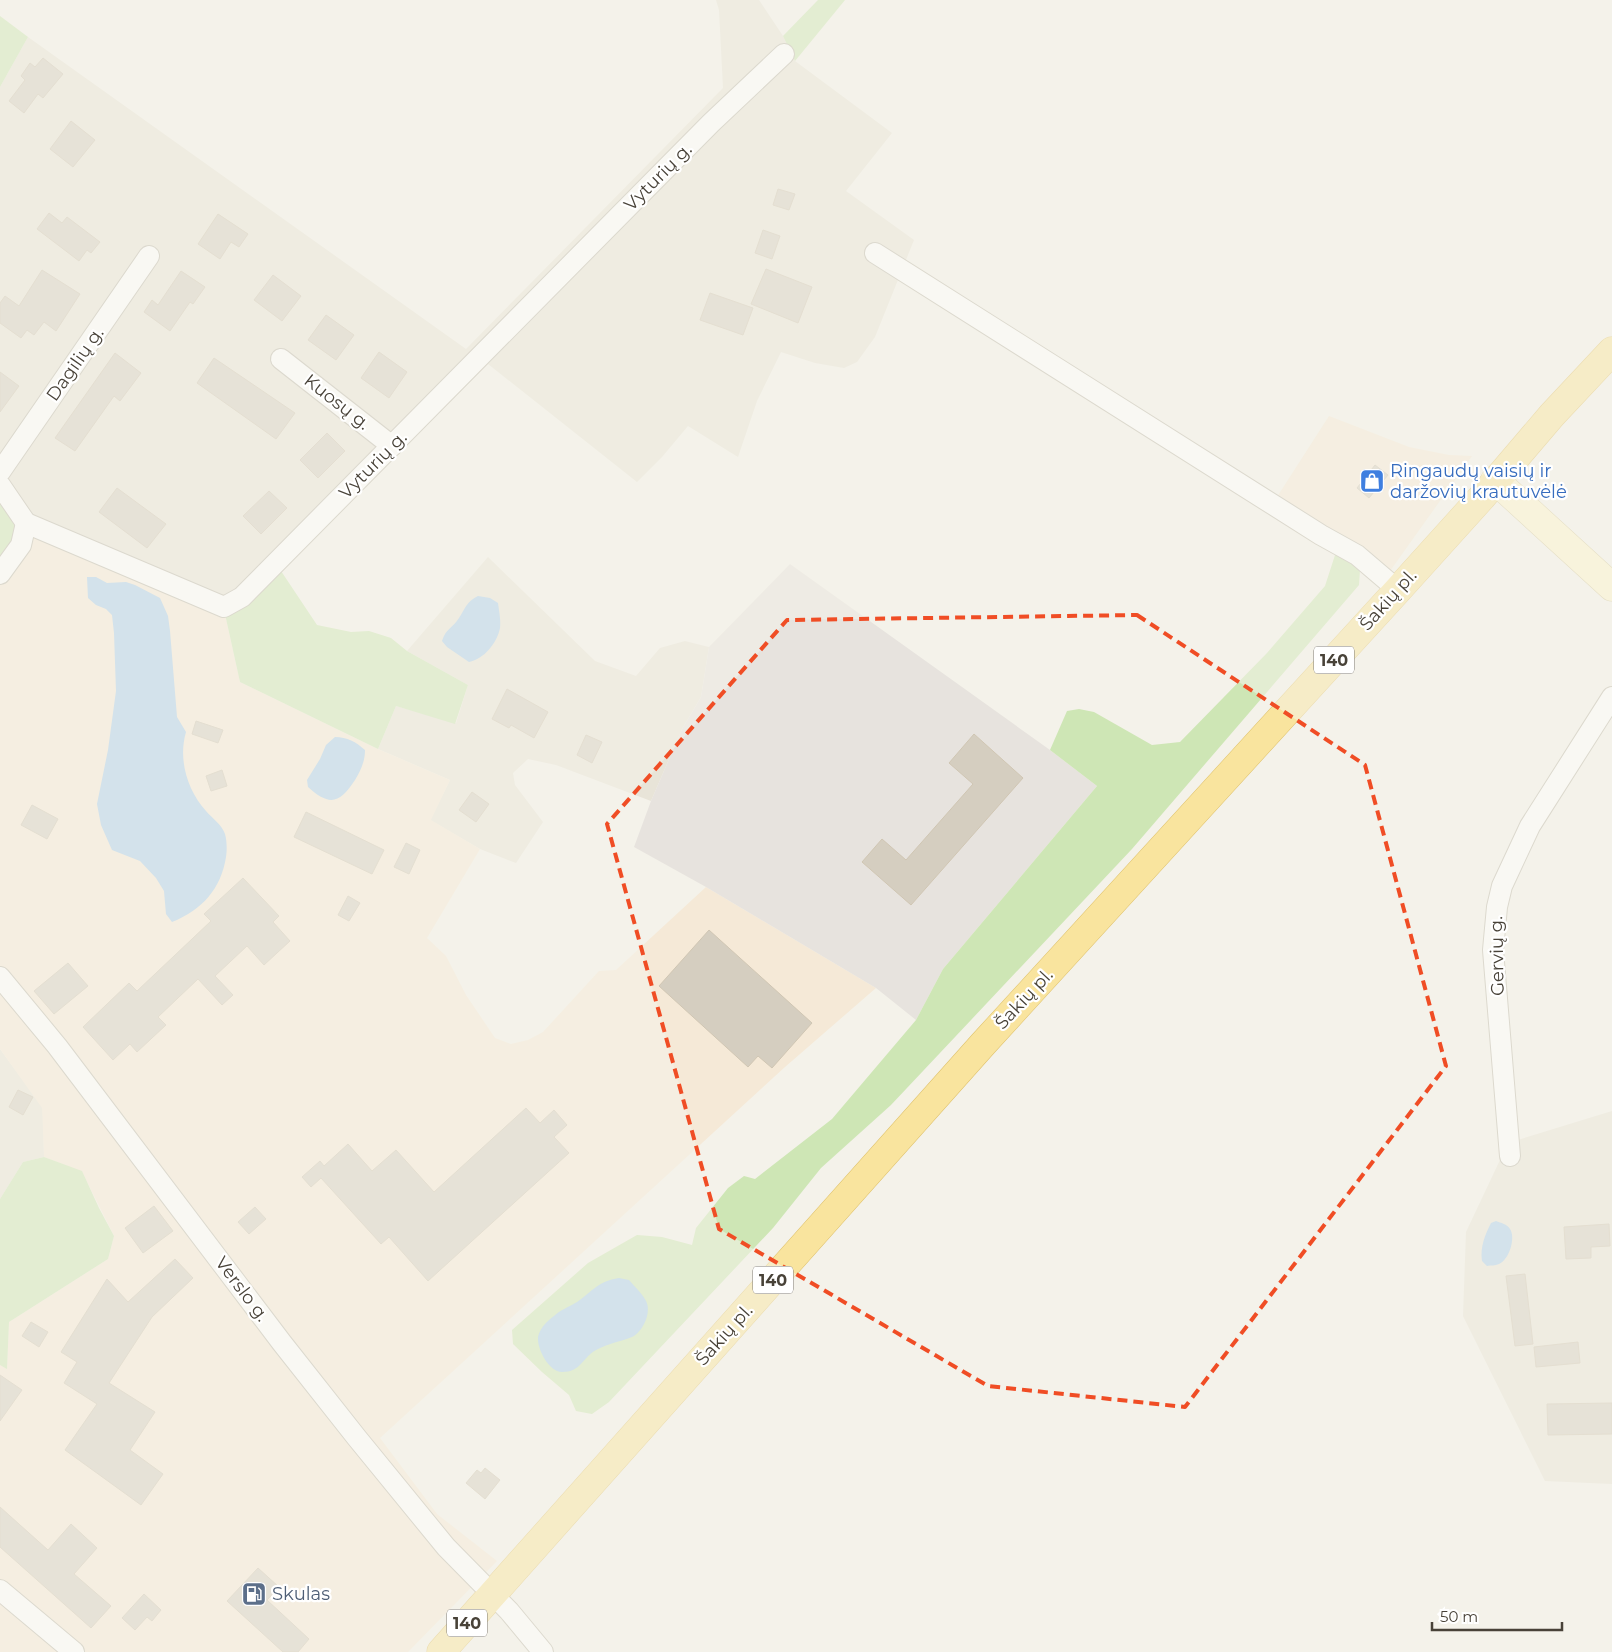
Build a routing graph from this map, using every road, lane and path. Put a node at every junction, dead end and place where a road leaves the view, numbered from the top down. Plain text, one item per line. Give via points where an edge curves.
1 (784, 54) dead end
2 (875, 253) dead end
3 (149, 256) dead end
4 (1612, 350) edge
5 (281, 359) dead end
6 (392, 446) junction
7 (0, 472) edge
8 (1495, 480) junction
9 (0, 485) edge
10 (26, 523) junction
11 (0, 574) edge
12 (1612, 587) edge
13 (1398, 590) junction
14 (1612, 697) edge
15 (0, 977) edge
16 (1510, 1156) dead end
17 (0, 1590) edge
18 (493, 1594) junction
19 (74, 1652) edge
20 (441, 1652) edge
21 (543, 1652) edge

1 - 6 street, Vyturių g. via 710,123
2 - 13 street via 1357,555
3 - 7 street, Dagilių g.
4 - 8 main road, Šakių pl. / 140
5 - 6 street, Kuosų g.
6 - 10 street, Vyturių g. via 242,597 224,607
8 - 12 main road
8 - 13 main road, Šakių pl. / 140
9 - 10 street
10 - 11 street via 21,545
13 - 18 main road, Šakių pl. / 140 via 976,1052
14 - 16 street, Gervių g. via 1530,826 1496,907 1493,950
15 - 18 street, Verslo g. via 57,1046 282,1343 446,1547
17 - 19 street
18 - 20 main road, Šakių pl. / 140
18 - 21 street, Verslo g.

